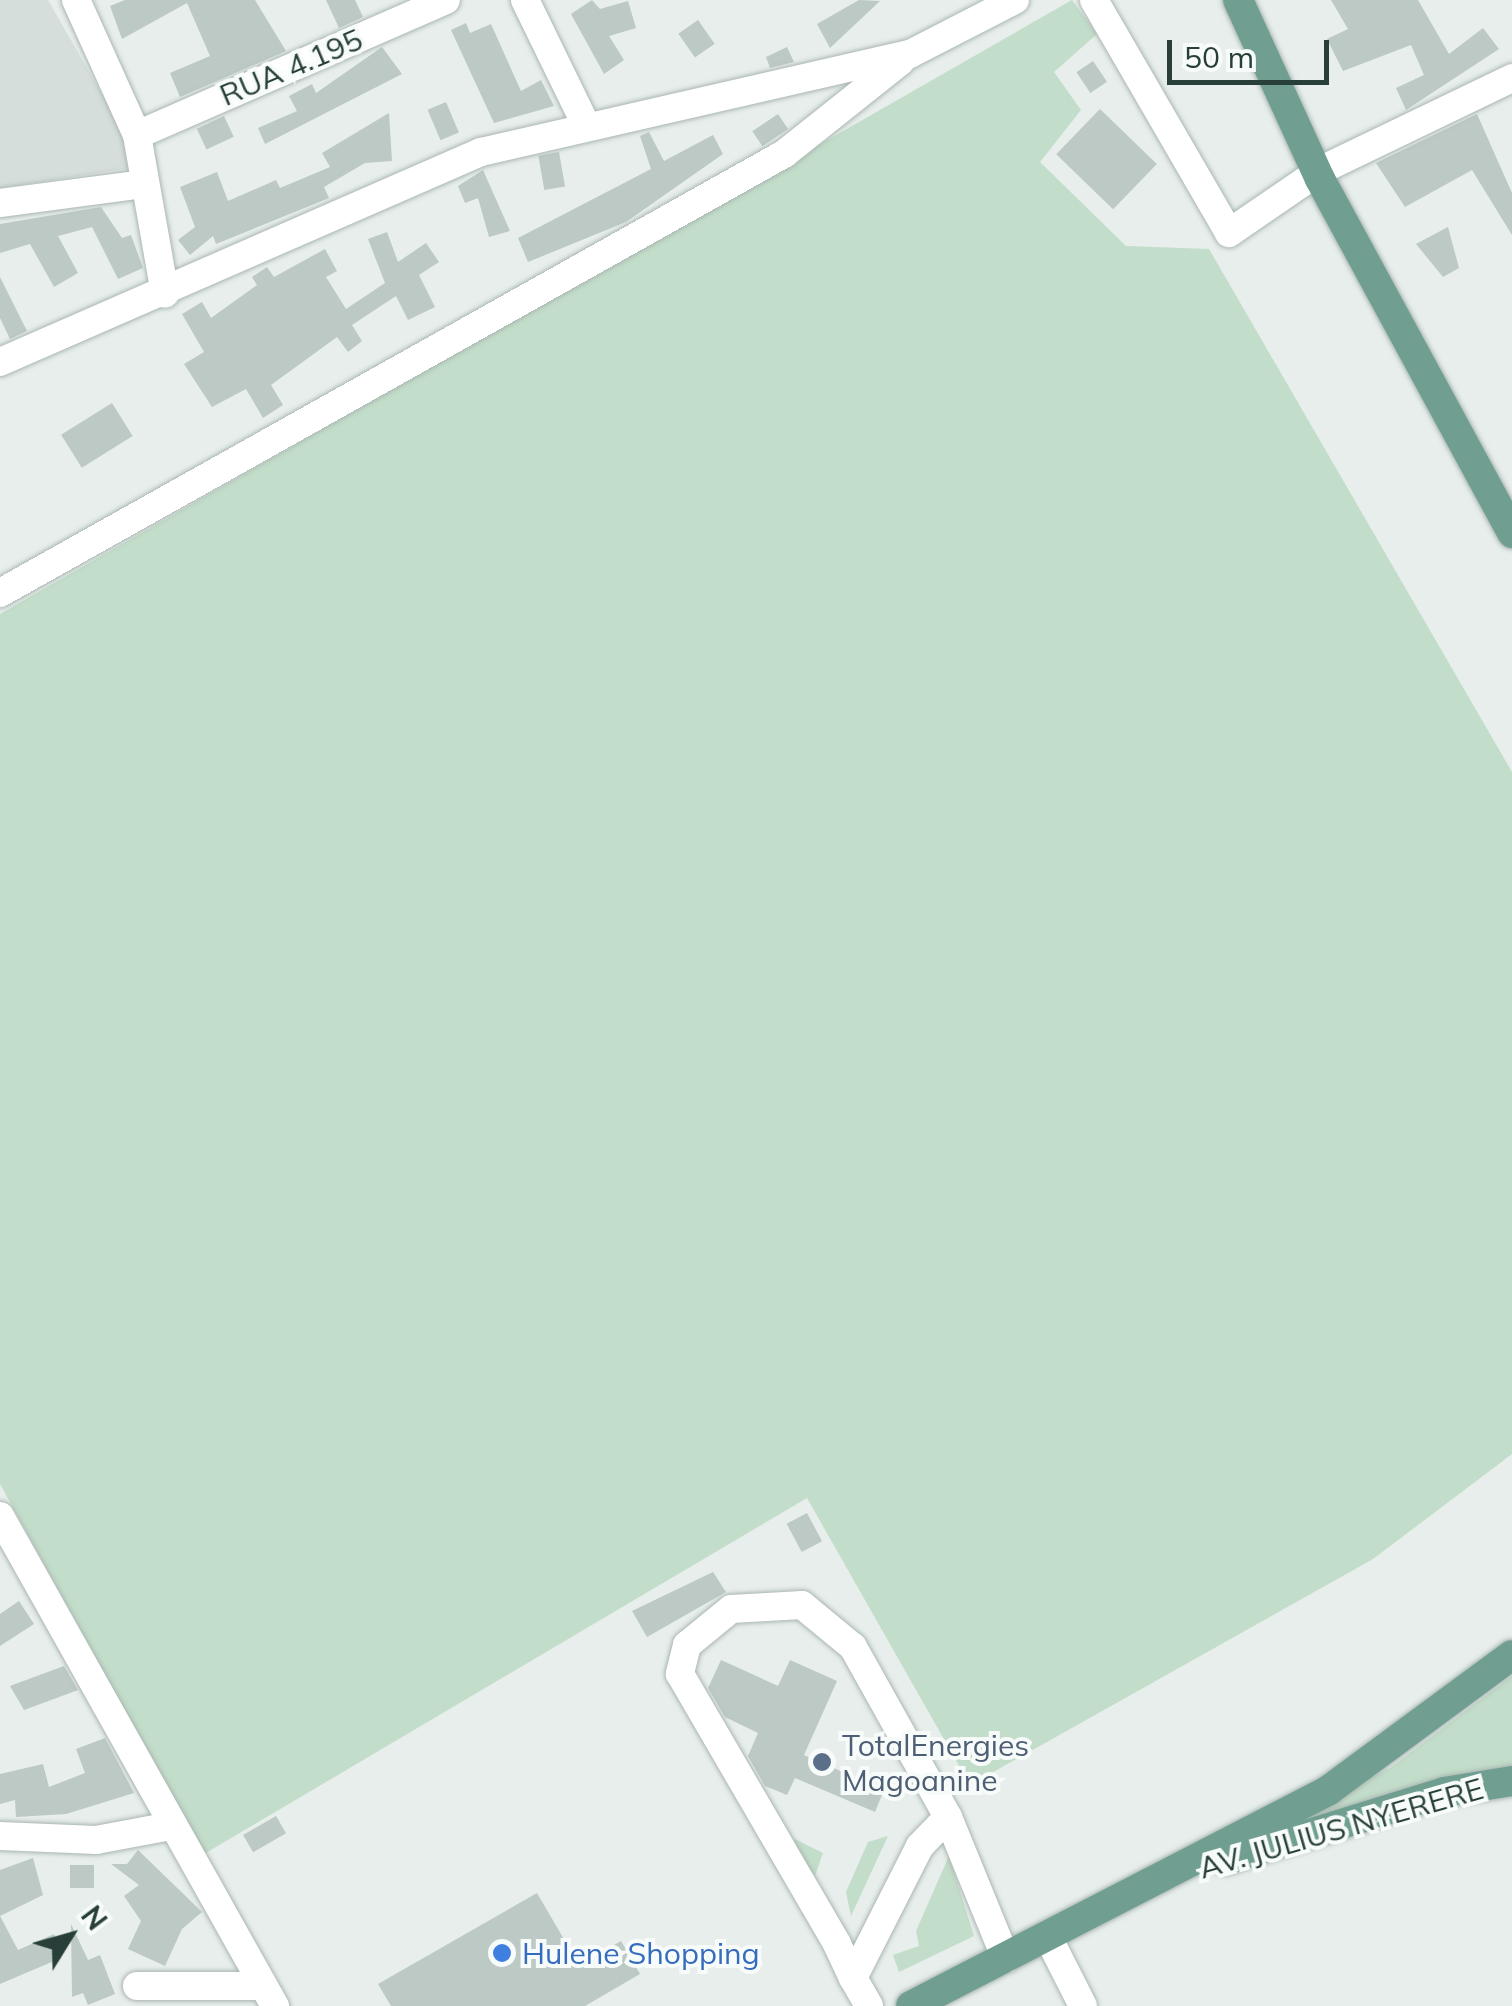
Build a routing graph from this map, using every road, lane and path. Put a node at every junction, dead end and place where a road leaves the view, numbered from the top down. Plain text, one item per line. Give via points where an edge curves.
1 (76, 0) edge
2 (446, 0) edge
3 (525, 0) edge
4 (1016, 0) edge
5 (1094, 0) edge
6 (1243, 0) edge
7 (910, 54) junction
8 (1512, 78) edge
9 (585, 123) junction
10 (137, 135) junction
11 (1320, 170) junction
12 (145, 184) junction
13 (0, 204) edge
14 (165, 294) junction
15 (0, 362) edge
16 (1512, 507) edge
17 (1512, 532) edge
18 (0, 593) edge
19 (0, 1516) edge
20 (1512, 1655) edge
21 (1512, 1781) edge
22 (948, 1817) junction
23 (171, 1826) junction
24 (0, 1836) edge
25 (1170, 1877) junction
26 (1048, 1936) junction
27 (1006, 1959) junction
28 (853, 1978) junction
29 (138, 1986) dead end
30 (268, 1996) edge
31 (869, 2006) edge
32 (911, 2006) edge
33 (1082, 2006) edge

1 - 10 street
2 - 10 street, RUA 4.195
3 - 9 street
4 - 7 street
5 - 11 street via 1225,229 1240,230
6 - 11 main road
6 - 17 main road via 1320,179
7 - 9 street
7 - 18 street via 784,154
8 - 11 street
9 - 14 street via 482,152
10 - 12 street
11 - 16 main road
12 - 13 street
12 - 14 street
14 - 15 street
19 - 23 street
20 - 25 main road, AV. JULIUS NYERERE via 1378,1760
21 - 25 main road, AV. JULIUS NYERERE via 1444,1792
22 - 27 street
22 - 28 street via 920,1846
22 - 28 street via 880,1687 827,1622 802,1606 765,1600 731,1609 687,1645 680,1674
23 - 24 street via 96,1840
23 - 30 street
25 - 26 main road, AV. JULIUS NYERERE
26 - 27 main road, AV. JULIUS NYERERE
26 - 33 street
27 - 32 main road, AV. JULIUS NYERERE
28 - 31 street
29 - 30 street

